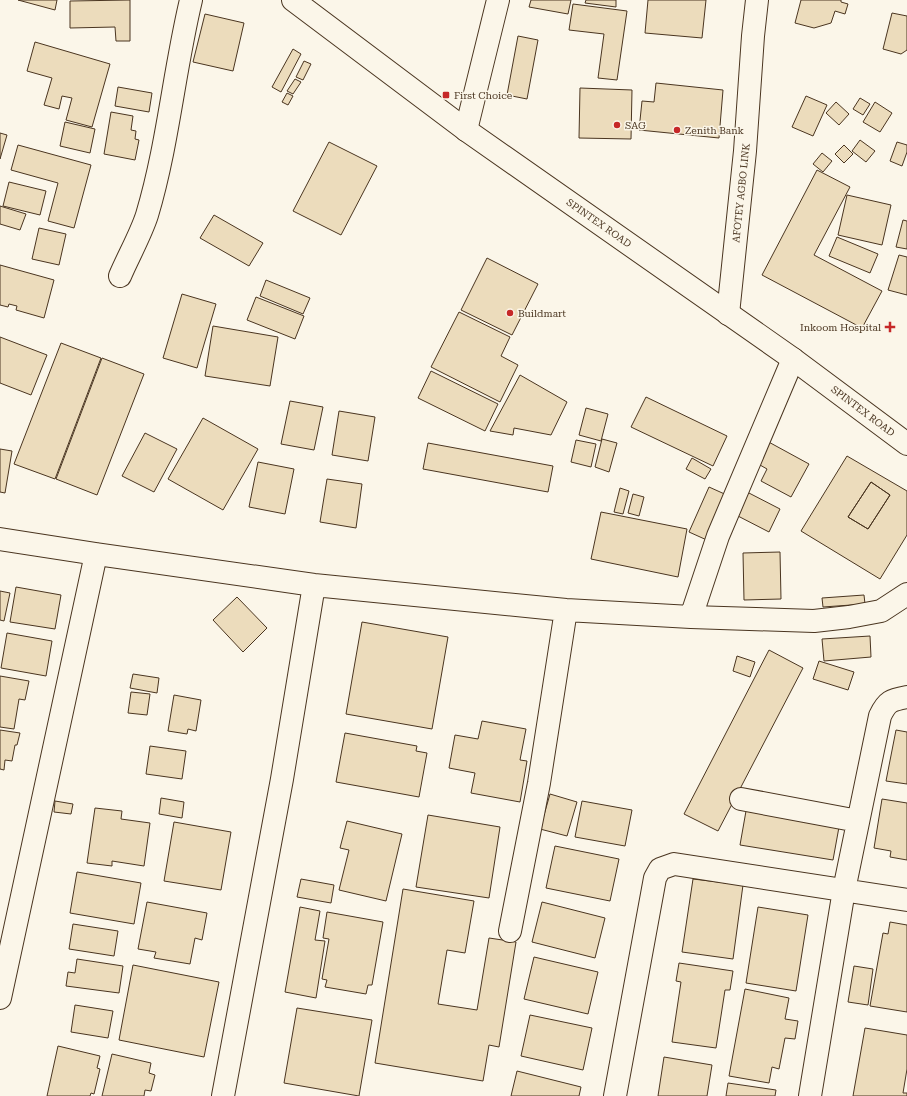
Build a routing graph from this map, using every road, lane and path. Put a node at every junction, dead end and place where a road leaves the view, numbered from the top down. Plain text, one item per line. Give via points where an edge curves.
1 (191, 0) edge
2 (293, 0) edge
3 (498, 0) edge
4 (757, 0) edge
5 (466, 130) junction
6 (120, 276) dead end
7 (728, 314) junction
8 (793, 359) junction
9 (907, 444) edge
10 (0, 539) edge
11 (96, 554) junction
12 (314, 585) junction
13 (907, 594) edge
14 (566, 610) junction
15 (691, 617) junction
16 (907, 698) edge
17 (741, 799) dead end
18 (858, 821) junction
19 (844, 890) junction
20 (907, 900) edge
21 (510, 931) dead end
22 (0, 998) edge
23 (223, 1096) edge
24 (615, 1096) edge
25 (810, 1096) edge

1 - 6 street via 161,159 146,216
2 - 5 street, SPINTEX ROAD
3 - 5 street
4 - 7 street, AFOTEY AGBO LINK
5 - 7 street, SPINTEX ROAD
7 - 8 street, SPINTEX ROAD
8 - 9 street, SPINTEX ROAD
8 - 15 street via 718,536
10 - 11 street
11 - 12 street
11 - 22 street
12 - 14 street
12 - 23 street via 282,780
13 - 15 street via 881,611 814,621
14 - 15 street
14 - 21 street via 539,783
16 - 18 street via 893,699 880,716
17 - 18 street
18 - 19 street
19 - 20 street
19 - 24 street via 674,864 660,869 655,878
19 - 25 street

